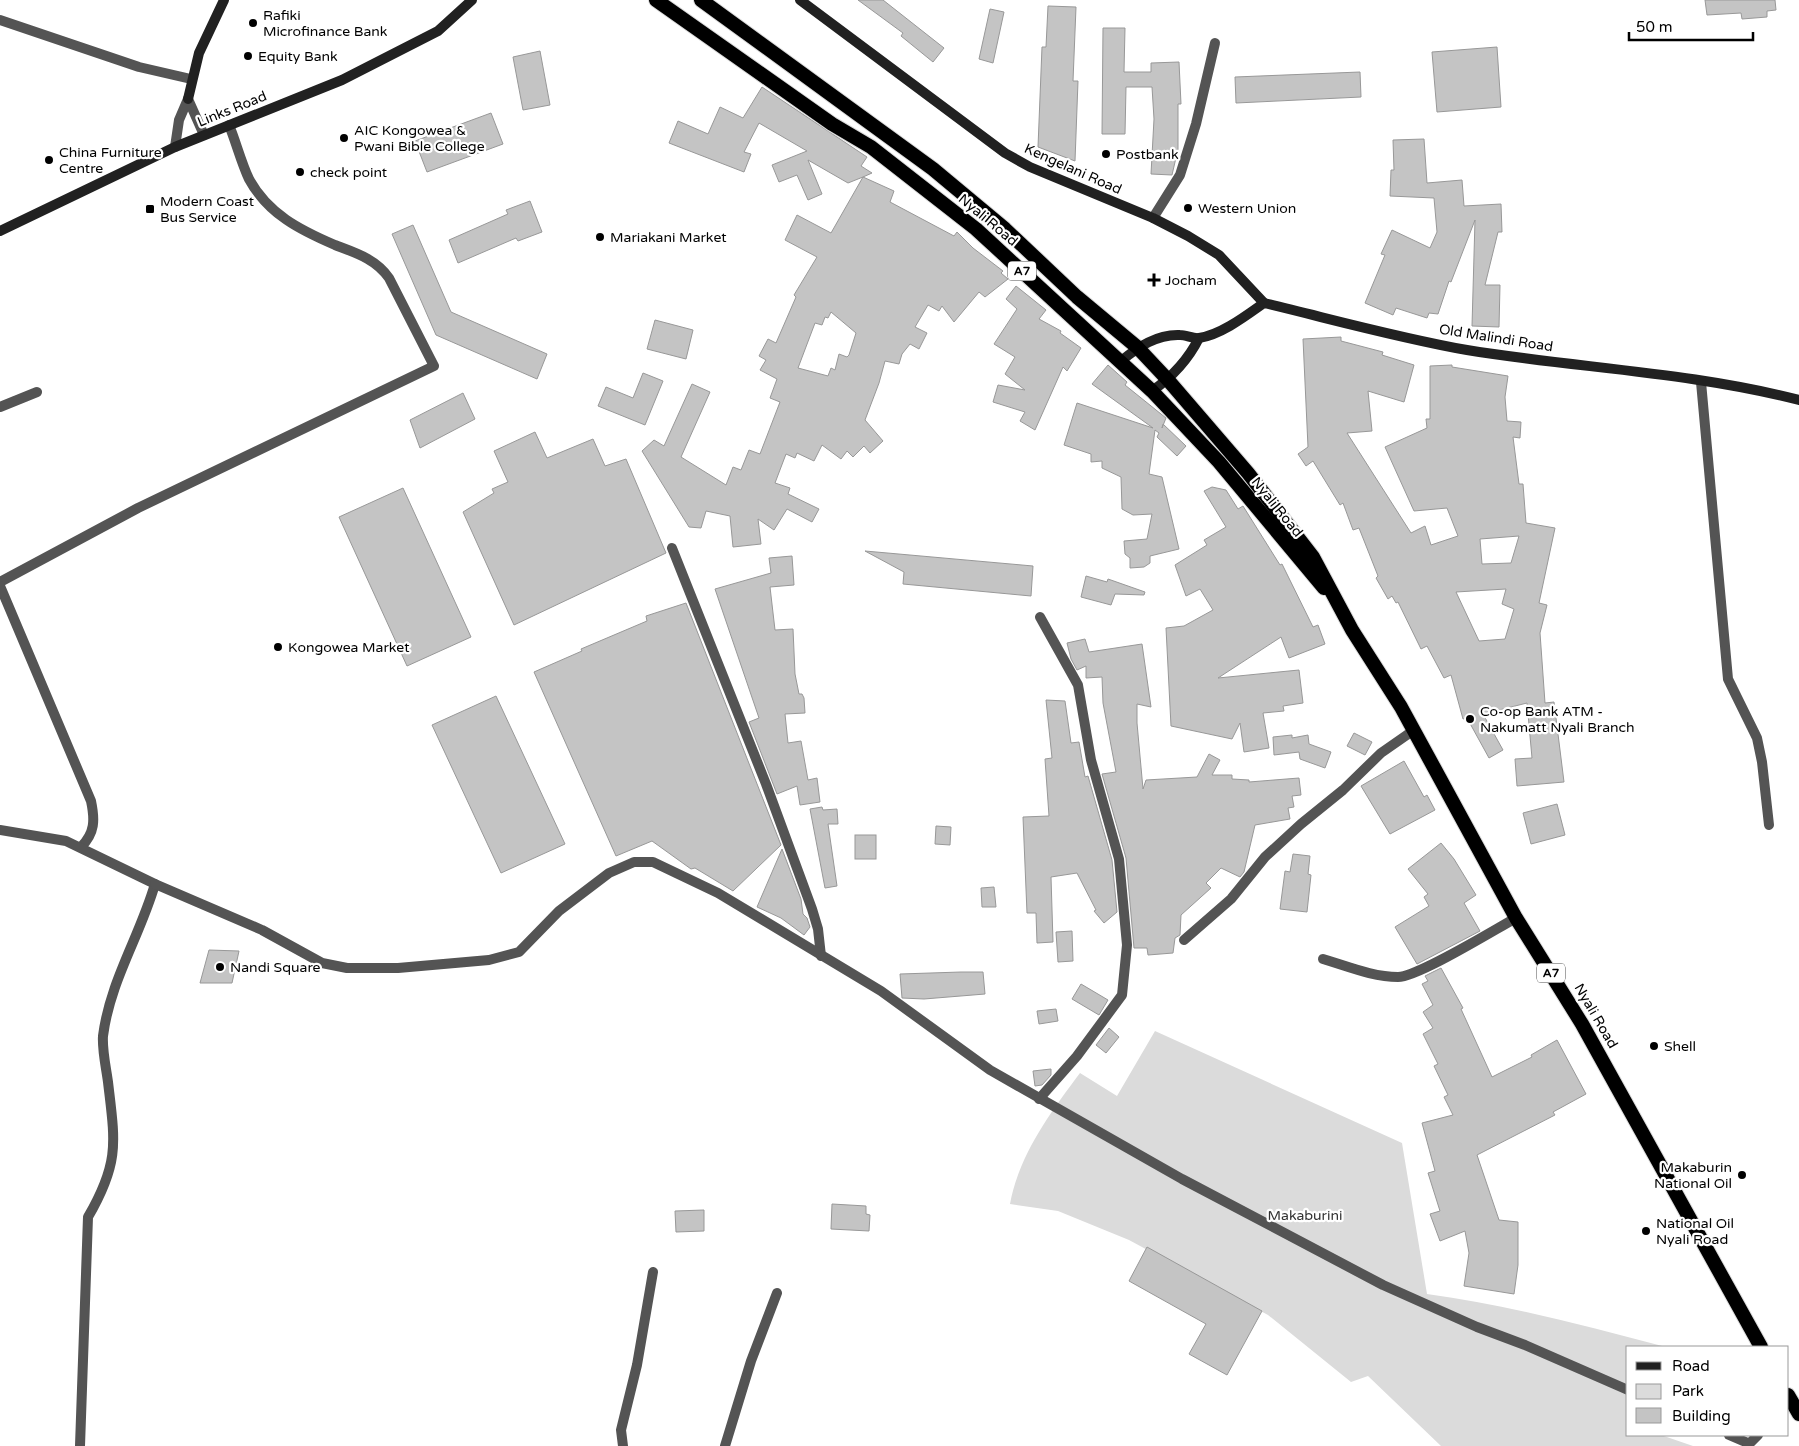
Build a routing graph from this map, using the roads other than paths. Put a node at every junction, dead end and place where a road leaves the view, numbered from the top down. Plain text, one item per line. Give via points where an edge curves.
1 (224, 0) edge
2 (656, 0) edge
3 (701, 0) edge
4 (800, 0) edge
5 (469, 1) edge
6 (0, 20) edge
7 (1215, 43) dead end
8 (191, 80) junction
9 (188, 99) junction
10 (229, 125) junction
11 (204, 135) junction
12 (175, 147) junction
13 (1153, 218) junction
14 (0, 230) edge
15 (1264, 303) junction
16 (1199, 338) junction
17 (1137, 348) junction
18 (1121, 362) junction
19 (1168, 380) junction
20 (1701, 382) junction
21 (1152, 391) junction
22 (37, 392) dead end
23 (1799, 400) edge
24 (0, 407) edge
25 (672, 548) dead end
26 (0, 582) edge
27 (0, 586) edge
28 (1336, 602) junction
29 (1040, 617) dead end
30 (1414, 730) junction
31 (1768, 825) dead end
32 (0, 830) edge
33 (81, 847) junction
34 (155, 884) junction
35 (1516, 918) junction
36 (1184, 940) dead end
37 (821, 956) junction
38 (1323, 959) dead end
39 (1039, 1099) junction
40 (653, 1272) dead end
41 (777, 1292) dead end
42 (1760, 1346) edge
43 (1626, 1389) edge
44 (1731, 1436) edge
45 (1757, 1436) edge
46 (1748, 1445) edge
47 (80, 1446) edge
48 (623, 1446) edge
49 (725, 1446) edge

1 - 8 main road via 199,53
2 - 18 highway, Nyali Road / A7 via 832,124 870,147 976,229
3 - 17 highway, Nyali Road / A7 via 933,169 1006,229 1077,297
4 - 13 main road, Kengelani Road via 1005,152 1080,190
5 - 10 main road, Links Road via 438,31 383,60
6 - 8 street via 139,67
7 - 13 street via 1180,175
8 - 9 main road
9 - 11 street
9 - 12 street via 179,120
10 - 11 main road, Links Road
10 - 26 street via 249,179 276,212 293,226 368,258 381,267 434,366 138,508
11 - 12 main road, Links Road
12 - 14 main road, Links Road
13 - 15 main road, Kengelani Road via 1219,255
15 - 16 main road via 1238,323
15 - 20 main road, Old Malindi Road via 1466,350
16 - 17 main road via 1172,335
16 - 19 main road via 1192,352
17 - 18 main road
17 - 19 highway, Nyali Road / A7
18 - 21 highway, Nyali Road / A7
19 - 21 main road
19 - 28 highway, Nyali Road / A7 via 1248,473 1313,556
20 - 23 main road, Old Malindi Road via 1761,390
20 - 31 street via 1728,678 1757,738
21 - 28 highway, Nyali Road / A7 via 1219,462
22 - 24 street
25 - 37 street via 812,909
27 - 33 street via 91,801 94,826
28 - 30 highway, Nyali Road / A7
29 - 39 street via 1078,685 1091,760 1119,859 1127,945 1122,995 1077,1056
30 - 35 highway, Nyali Road / A7
30 - 36 street via 1381,753 1301,824 1265,857 1231,899
32 - 33 street via 59,839
33 - 34 street
34 - 37 street via 262,930 322,963 347,968 398,968 489,960 519,952 559,911 610,873 634,862 652,862 718,893
34 - 47 street via 116,981 103,1037 114,1134 113,1160 88,1217
35 - 38 street via 1419,971 1400,977 1371,973
35 - 42 highway, Nyali Road / A7 via 1582,1024
37 - 39 street via 881,991 990,1070
39 - 43 street via 1182,1179 1384,1285
40 - 48 street via 637,1365 621,1430
41 - 49 street via 751,1361
44 - 46 street
45 - 46 street

